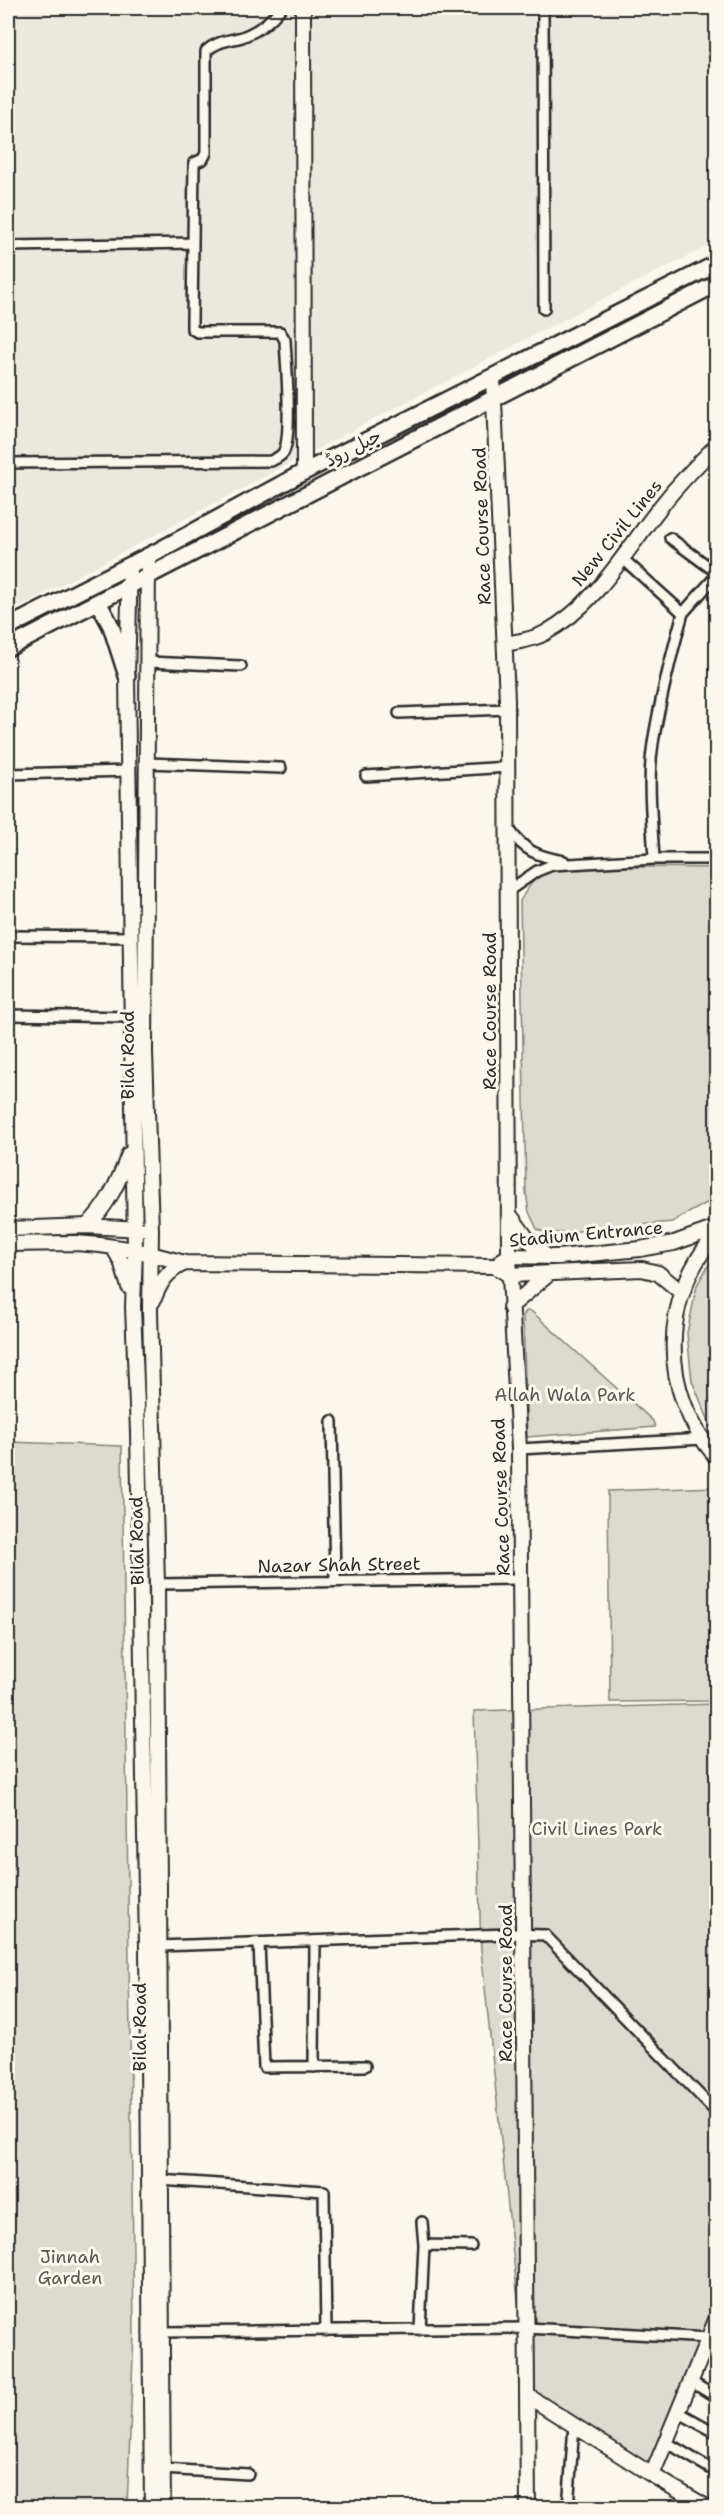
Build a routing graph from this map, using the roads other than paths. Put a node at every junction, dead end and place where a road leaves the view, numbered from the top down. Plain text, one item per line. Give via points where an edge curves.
1 (281, 8) edge
2 (303, 8) edge
3 (543, 8) edge
4 (193, 243) junction
5 (8, 246) edge
6 (717, 264) edge
7 (717, 284) edge
8 (544, 309) dead end
9 (493, 378) junction
10 (495, 398) junction
11 (717, 446) edge
12 (8, 463) edge
13 (304, 472) junction
14 (670, 538) dead end
15 (147, 556) junction
16 (622, 558) junction
17 (130, 565) junction
18 (717, 574) edge
19 (147, 575) junction
20 (128, 585) junction
21 (98, 602) junction
22 (683, 613) junction
23 (8, 627) edge
24 (505, 644) junction
25 (8, 648) edge
26 (147, 662) junction
27 (242, 666) dead end
28 (128, 676) junction
29 (507, 709) junction
30 (399, 713) dead end
31 (147, 763) junction
32 (508, 767) junction
33 (280, 768) dead end
34 (129, 771) junction
35 (8, 774) edge
36 (366, 776) dead end
37 (509, 829) junction
38 (654, 859) junction
39 (717, 859) edge
40 (572, 863) junction
41 (508, 891) junction
42 (8, 936) edge
43 (130, 937) junction
44 (8, 1015) edge
45 (132, 1017) junction
46 (132, 1146) junction
47 (509, 1214) junction
48 (87, 1226) junction
49 (134, 1228) junction
50 (717, 1228) edge
51 (8, 1229) edge
52 (151, 1230) junction
53 (717, 1234) edge
54 (8, 1244) edge
55 (113, 1247) junction
56 (135, 1250) junction
57 (150, 1255) junction
58 (509, 1256) junction
59 (548, 1257) junction
60 (185, 1263) junction
61 (495, 1266) junction
62 (549, 1274) junction
63 (509, 1275) junction
64 (681, 1292) junction
65 (133, 1307) junction
66 (510, 1307) junction
67 (150, 1311) junction
68 (332, 1421) dead end
69 (703, 1440) junction
70 (519, 1449) junction
71 (717, 1457) edge
72 (521, 1579) junction
73 (335, 1581) junction
74 (157, 1584) junction
75 (524, 1935) junction
76 (315, 1941) junction
77 (259, 1943) junction
78 (158, 1946) junction
79 (365, 2066) dead end
80 (314, 2067) junction
81 (717, 2112) edge
82 (159, 2180) junction
83 (422, 2222) dead end
84 (424, 2246) junction
85 (471, 2246) dead end
86 (717, 2320) edge
87 (527, 2328) junction
88 (420, 2330) junction
89 (326, 2331) junction
90 (160, 2332) junction
91 (709, 2338) junction
92 (690, 2381) junction
93 (528, 2396) junction
94 (717, 2397) edge
95 (678, 2412) junction
96 (573, 2425) junction
97 (717, 2433) edge
98 (666, 2442) junction
99 (162, 2469) junction
100 (717, 2472) edge
101 (248, 2474) dead end
102 (652, 2475) junction
103 (568, 2504) edge
104 (152, 2508) edge
105 (163, 2508) edge
106 (528, 2508) edge
107 (582, 2508) edge
108 (708, 2508) edge

1 - 4 street via 256,31 214,43 206,51 206,153 194,163
2 - 13 street
3 - 8 street
4 - 5 street
4 - 12 street via 192,329 274,331 280,332 285,340 287,422 282,453 271,461
6 - 9 main road, جیل روڈ
7 - 10 main road, جیل روڈ
9 - 10 street, Race Course Road
9 - 13 main road, جیل روڈ
10 - 19 main road, جیل روڈ
10 - 24 street, Race Course Road
11 - 16 street, New Civil Lines via 664,501
13 - 15 main road, جیل روڈ
14 - 18 street
15 - 17 main road, جیل روڈ
15 - 19 street, Bilal Road
16 - 22 street
16 - 24 street, New Civil Lines via 602,585 564,620 532,639
17 - 20 street, Bilal Road
17 - 23 main road, جیل روڈ
18 - 22 street
19 - 20 main road, جیل روڈ
19 - 26 street, Bilal Road
20 - 21 main road, جیل روڈ
20 - 28 street, Bilal Road
21 - 25 main road, جیل روڈ
21 - 28 main road via 111,626
22 - 38 street via 653,744
24 - 29 street, Race Course Road
26 - 27 street
26 - 31 street, Bilal Road
28 - 34 street, Bilal Road
29 - 30 street
29 - 32 street, Race Course Road
31 - 33 street
31 - 52 street, Bilal Road via 145,1052
32 - 36 street
32 - 37 street, Race Course Road
34 - 35 street
34 - 43 street, Bilal Road
37 - 40 street via 520,845
37 - 41 street, Race Course Road
38 - 39 street
38 - 40 street
40 - 41 street via 552,865
41 - 47 street, Race Course Road
42 - 43 street
43 - 45 street, Bilal Road
44 - 45 street
45 - 46 street, Bilal Road
46 - 48 street via 111,1196
46 - 49 street, Bilal Road
47 - 58 street, Race Course Road
47 - 59 street
48 - 49 street
48 - 51 street
49 - 52 street
49 - 56 street, Bilal Road
50 - 59 street, Stadium Entrance via 674,1244
52 - 57 street, Bilal Road
53 - 64 street via 704,1248
54 - 55 street
55 - 56 street
55 - 65 street via 128,1279
56 - 57 street
56 - 65 street, Bilal Road
57 - 60 street
57 - 67 street, Bilal Road
58 - 59 street, Stadium Entrance
58 - 61 street, Stadium Entrance
58 - 63 street, Race Course Road
60 - 61 street
60 - 67 street via 165,1276
61 - 63 street
62 - 63 street
62 - 64 street via 642,1269 658,1273
62 - 66 street
63 - 66 street, Race Course Road
64 - 69 street via 674,1334 675,1370 684,1404
65 - 104 street, Bilal Road via 147,1937
66 - 70 street, Race Course Road
67 - 74 street, Bilal Road
68 - 73 street
69 - 70 street
69 - 71 street
70 - 72 street, Race Course Road
72 - 73 street, Nazar Shah Street
72 - 75 street, Race Course Road
73 - 74 street, Nazar Shah Street
74 - 78 street, Bilal Road
75 - 76 street
75 - 81 street via 545,1935
75 - 87 street, Race Course Road
76 - 77 street
76 - 80 street
77 - 78 street
77 - 80 street via 264,2067
78 - 82 street, Bilal Road
79 - 80 street
82 - 89 street via 324,2191
82 - 90 street, Bilal Road
83 - 84 street
84 - 85 street
84 - 88 street
86 - 91 street
87 - 88 street
87 - 91 street
87 - 93 street, Race Course Road
88 - 89 street
89 - 90 street
90 - 99 street, Bilal Road
91 - 92 street
92 - 94 street
92 - 95 street
93 - 96 street
93 - 106 street, Race Course Road
95 - 97 street
95 - 98 street
96 - 102 street
96 - 103 street
98 - 100 street
98 - 102 street
99 - 101 street
99 - 105 street, Bilal Road
102 - 108 street
103 - 107 street

